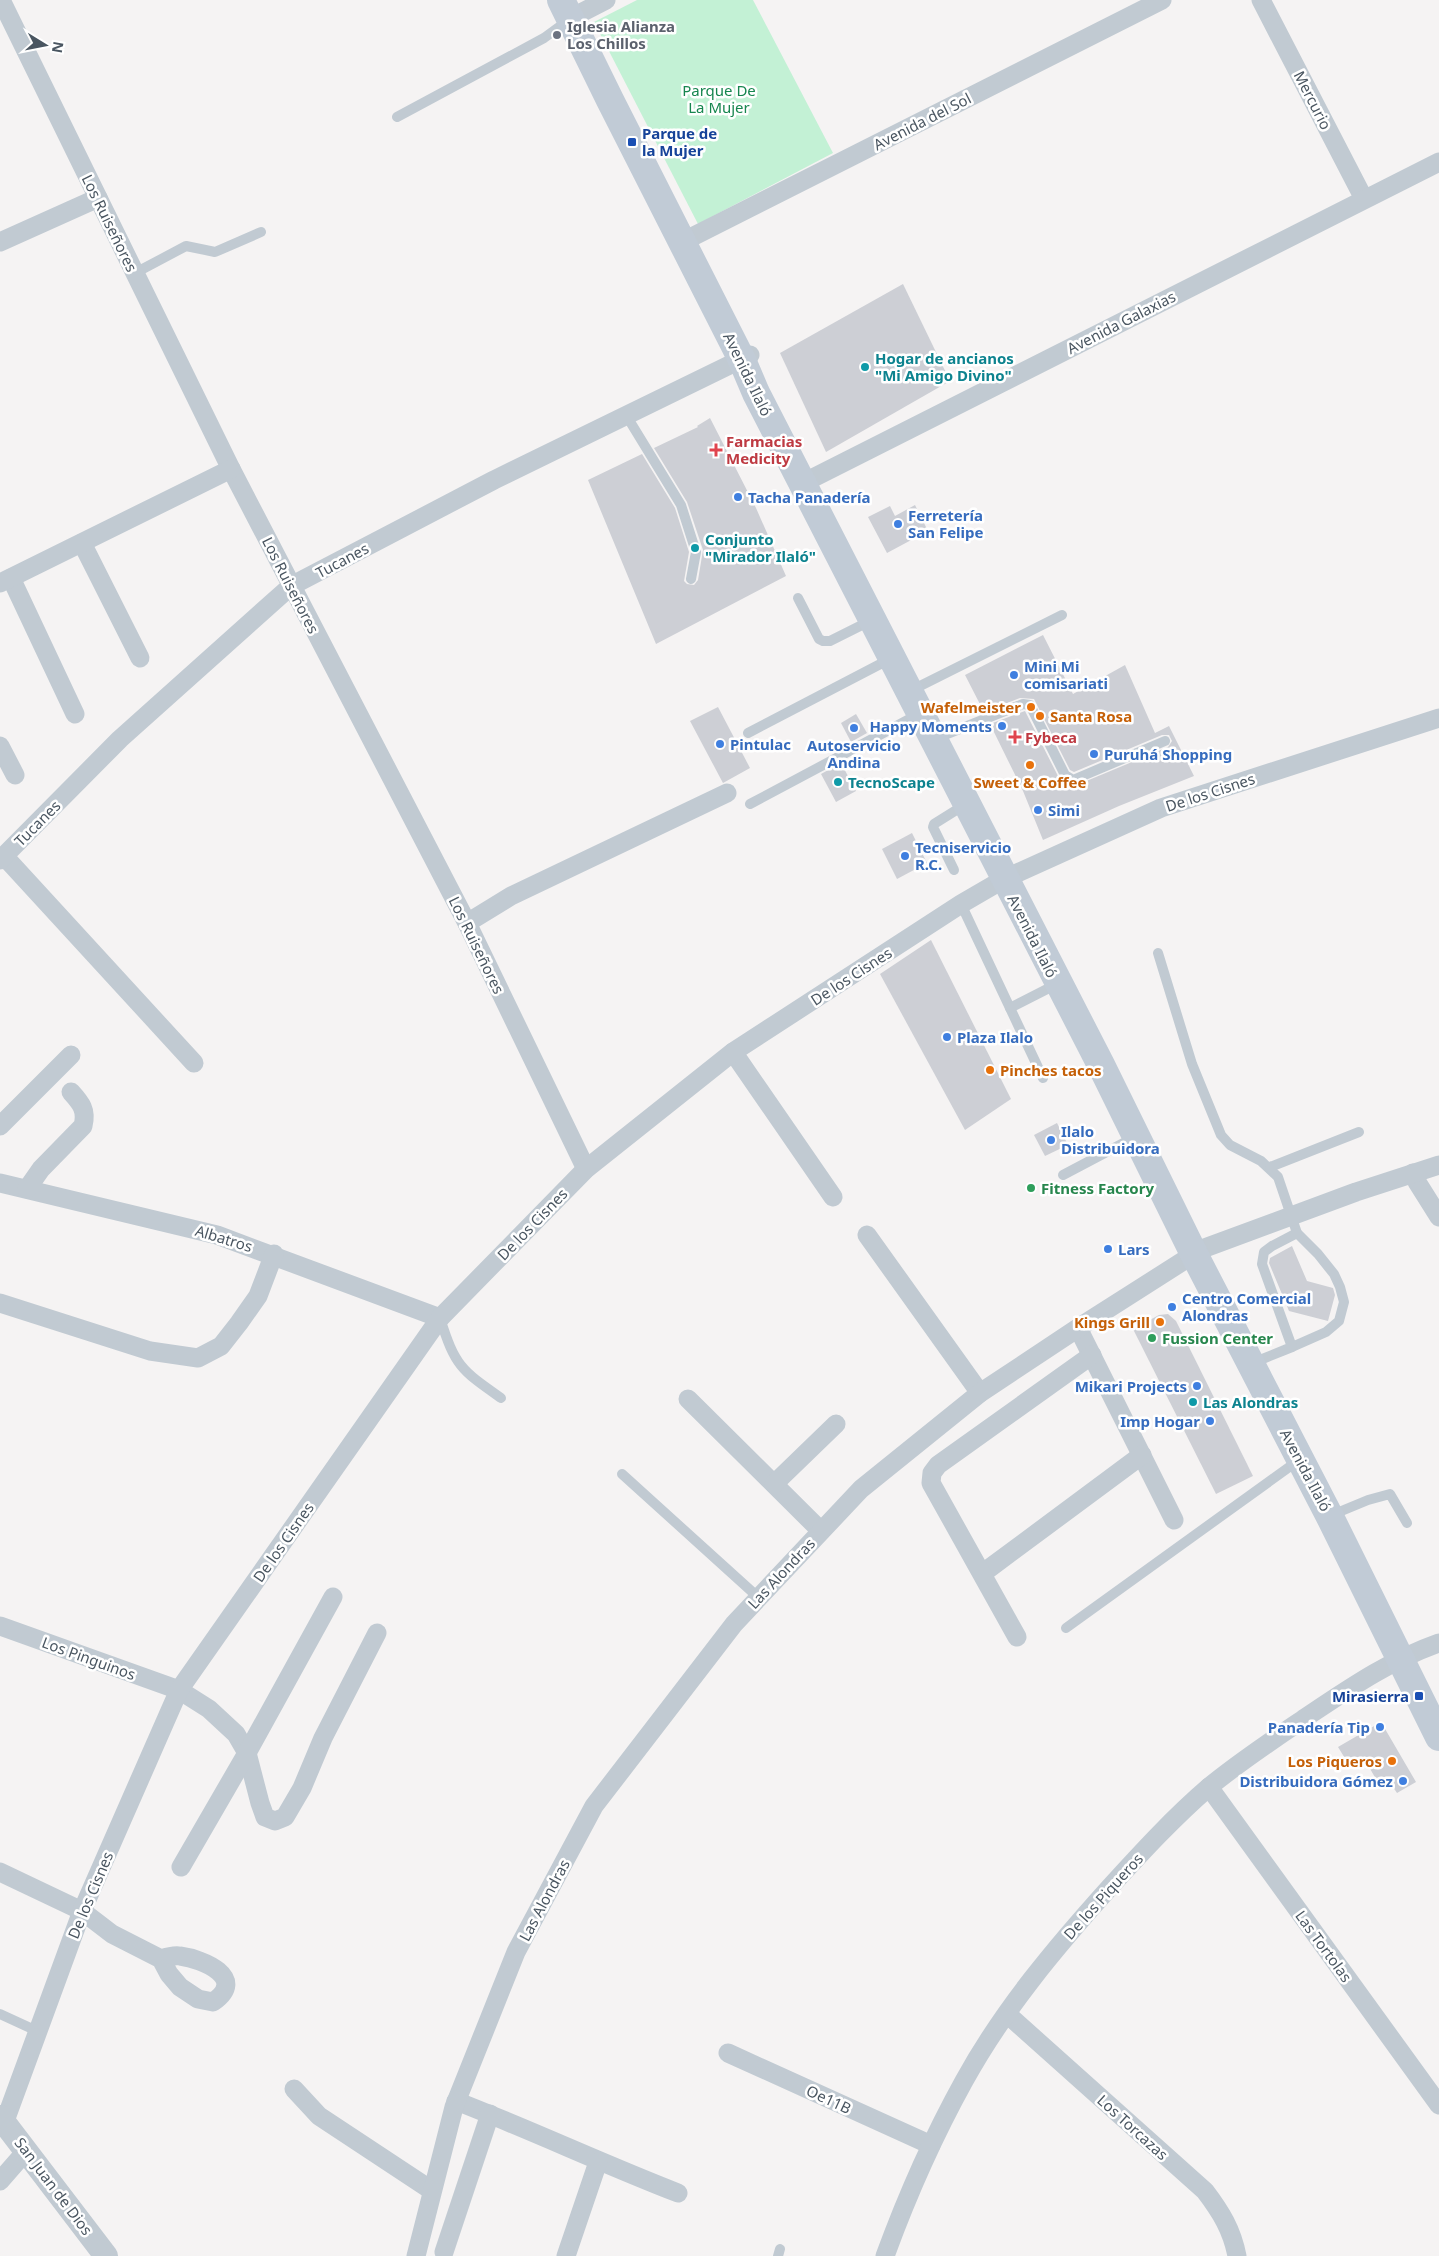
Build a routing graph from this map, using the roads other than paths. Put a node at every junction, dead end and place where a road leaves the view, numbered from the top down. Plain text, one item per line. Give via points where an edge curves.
1 (1, 0) edge
2 (606, 0) edge
3 (1162, 0) edge
4 (1261, 0) edge
5 (572, 8) edge
6 (397, 117) dead end
7 (1439, 162) edge
8 (98, 198) junction
9 (1364, 199) junction
10 (261, 232) dead end
11 (686, 240) junction
12 (0, 242) edge
13 (135, 273) junction
14 (746, 357) junction
15 (626, 415) junction
16 (231, 469) junction
17 (808, 481) junction
18 (82, 543) junction
19 (691, 579) dead end
20 (5, 580) edge
21 (291, 586) junction
22 (798, 598) dead end
23 (1062, 615) dead end
24 (873, 619) junction
25 (140, 658) dead end
26 (891, 659) junction
27 (918, 687) junction
28 (75, 714) dead end
29 (920, 714) junction
30 (1439, 718) edge
31 (748, 733) dead end
32 (942, 736) junction
33 (1164, 740) dead end
34 (0, 746) edge
35 (16, 775) dead end
36 (727, 793) dead end
37 (966, 803) junction
38 (750, 804) dead end
39 (2, 858) edge
40 (954, 870) dead end
41 (1009, 877) junction
42 (961, 904) junction
43 (467, 923) junction
44 (1158, 952) dead end
45 (1058, 984) junction
46 (1010, 1008) junction
47 (732, 1052) junction
48 (72, 1055) dead end
49 (194, 1063) dead end
50 (1043, 1078) dead end
51 (71, 1092) dead end
52 (0, 1126) edge
53 (1359, 1132) dead end
54 (1136, 1136) junction
55 (1439, 1165) edge
56 (1270, 1168) junction
57 (586, 1169) junction
58 (1413, 1173) junction
59 (1063, 1175) dead end
60 (0, 1183) edge
61 (27, 1189) junction
62 (833, 1196) dead end
63 (1439, 1217) edge
64 (1294, 1225) junction
65 (867, 1235) dead end
66 (1198, 1252) junction
67 (274, 1254) junction
68 (0, 1304) edge
69 (440, 1318) junction
70 (1078, 1328) junction
71 (1292, 1347) junction
72 (1092, 1355) junction
73 (1260, 1360) junction
74 (980, 1393) junction
75 (502, 1398) dead end
76 (688, 1399) dead end
77 (836, 1424) dead end
78 (1142, 1455) junction
79 (1299, 1459) junction
80 (622, 1474) dead end
81 (774, 1484) junction
82 (1339, 1512) junction
83 (1174, 1520) dead end
84 (1407, 1523) dead end
85 (821, 1531) junction
86 (983, 1574) junction
87 (333, 1597) dead end
88 (758, 1598) junction
89 (0, 1626) edge
90 (1066, 1628) dead end
91 (377, 1633) dead end
92 (1017, 1637) dead end
93 (1439, 1643) edge
94 (1403, 1656) junction
95 (178, 1690) junction
96 (1439, 1714) edge
97 (1439, 1737) edge
98 (247, 1753) junction
99 (1209, 1787) junction
100 (181, 1867) dead end
101 (0, 1872) edge
102 (82, 1911) junction
103 (161, 1959) dead end
104 (0, 2014) edge
105 (1007, 2014) junction
106 (38, 2031) junction
107 (728, 2053) dead end
108 (294, 2089) dead end
109 (456, 2101) junction
110 (1439, 2105) edge
111 (490, 2114) junction
112 (2, 2119) edge
113 (931, 2145) junction
114 (27, 2150) junction
115 (598, 2162) junction
116 (0, 2181) edge
117 (431, 2190) junction
118 (678, 2193) dead end
119 (444, 2252) dead end
120 (106, 2256) edge
121 (416, 2256) edge
122 (566, 2256) edge
123 (885, 2256) edge
124 (1237, 2256) edge

1 - 8 street, Los Ruiseñores
2 - 5 street
3 - 11 street, Avenida del Sol
4 - 9 street, Mercurio
5 - 6 lane via 544,38
5 - 11 main road, Avenida Ilaló via 610,100
7 - 9 street, Avenida Galaxias
8 - 12 street
8 - 13 street, Los Ruiseñores
9 - 17 street, Avenida Galaxias
10 - 13 lane via 215,252 186,246
11 - 14 main road, Avenida Ilaló
13 - 16 street, Los Ruiseñores
14 - 15 street, Tucanes
14 - 17 main road, Avenida Ilaló via 756,394
15 - 19 lane via 681,505 696,552
15 - 21 street, Tucanes
16 - 18 street
16 - 21 street, Los Ruiseñores
17 - 24 main road, Avenida Ilaló
17 - 27 main road, Avenida Ilaló
18 - 20 street
18 - 25 street
20 - 28 street
21 - 39 street, Tucanes via 120,739
21 - 43 street, Los Ruiseñores
22 - 24 lane via 823,641 830,641
23 - 27 lane
24 - 26 main road, Avenida Ilaló
26 - 29 main road, Avenida Ilaló
26 - 31 lane
27 - 32 main road, Avenida Ilaló
29 - 37 main road, Avenida Ilaló
29 - 38 lane
30 - 41 street, De los Cisnes via 1161,808
32 - 33 lane via 1023,704 1030,705 1065,775 1072,780
32 - 41 main road, Avenida Ilaló
34 - 35 street
36 - 43 street via 511,896
37 - 40 lane via 933,825
37 - 41 main road, Avenida Ilaló
39 - 49 street
41 - 42 street, De los Cisnes
41 - 45 main road, Avenida Ilaló
41 - 66 main road, Avenida Ilaló
42 - 46 lane
42 - 47 street, De los Cisnes
43 - 57 street, Los Ruiseñores
44 - 56 lane via 1192,1064 1221,1135 1230,1146
45 - 46 lane
45 - 54 main road, Avenida Ilaló
46 - 50 lane
47 - 57 street, De los Cisnes
47 - 62 street
48 - 52 street
51 - 61 street via 86,1116 83,1126 40,1169
53 - 56 lane
54 - 59 lane
54 - 66 main road, Avenida Ilaló
55 - 58 street, Las Alondras
56 - 64 lane via 1278,1177
57 - 69 street, De los Cisnes
58 - 63 street
58 - 64 street, Las Alondras via 1356,1192
60 - 61 street, Albatros
61 - 67 street, Albatros via 217,1234
64 - 66 street, Las Alondras
64 - 71 lane via 1264,1252 1262,1264
64 - 71 lane via 1334,1274 1344,1302 1339,1321 1326,1332
65 - 74 street
66 - 70 street, Las Alondras
66 - 73 main road, Avenida Ilaló
66 - 79 main road, Avenida Ilaló
67 - 68 street via 258,1296 239,1323 221,1346 198,1358 150,1351
67 - 69 street, Albatros
69 - 75 lane via 458,1364
69 - 95 street, De los Cisnes
70 - 72 street
70 - 74 street, Las Alondras
71 - 73 lane
72 - 78 street
72 - 86 street via 938,1465 932,1474 931,1483
73 - 82 main road, Avenida Ilaló
74 - 85 street, Las Alondras via 861,1489
76 - 81 street
77 - 81 street
78 - 83 street
78 - 86 street
79 - 90 lane
79 - 94 main road, Avenida Ilaló
80 - 88 lane
81 - 85 street
82 - 84 lane via 1390,1494
82 - 94 main road, Avenida Ilaló
85 - 88 street, Las Alondras
86 - 92 street
87 - 98 street
88 - 109 street, Las Alondras via 734,1624 594,1806 516,1952
89 - 95 street, Los Pinguinos
91 - 98 street, Los Pinguinos via 285,1817 275,1821 265,1817
93 - 94 street, De los Piqueros
94 - 96 main road, Avenida Ilaló
94 - 97 main road, Avenida Ilaló
94 - 99 street, De los Piqueros via 1310,1715
95 - 98 street, Los Pinguinos via 209,1709 236,1734
95 - 102 street, De los Cisnes
98 - 100 street
99 - 105 street, De los Piqueros via 1133,1861 1065,1937
99 - 110 street, Las Tortolas
101 - 102 street
102 - 103 street via 112,1934
102 - 106 street, De los Cisnes
104 - 106 lane
105 - 113 street, De los Piqueros via 964,2080
105 - 124 street, Los Torcazas via 1205,2191 1223,2213
106 - 112 street, De los Cisnes
107 - 113 street, Oe11B
108 - 117 street via 319,2116
109 - 111 street
109 - 117 street, Las Alondras
111 - 115 street
111 - 119 street
112 - 114 street, San Juan de Dios
113 - 123 street, De los Piqueros
114 - 116 street
114 - 120 street, San Juan de Dios
115 - 118 street
115 - 122 street
117 - 121 street, Las Alondras

